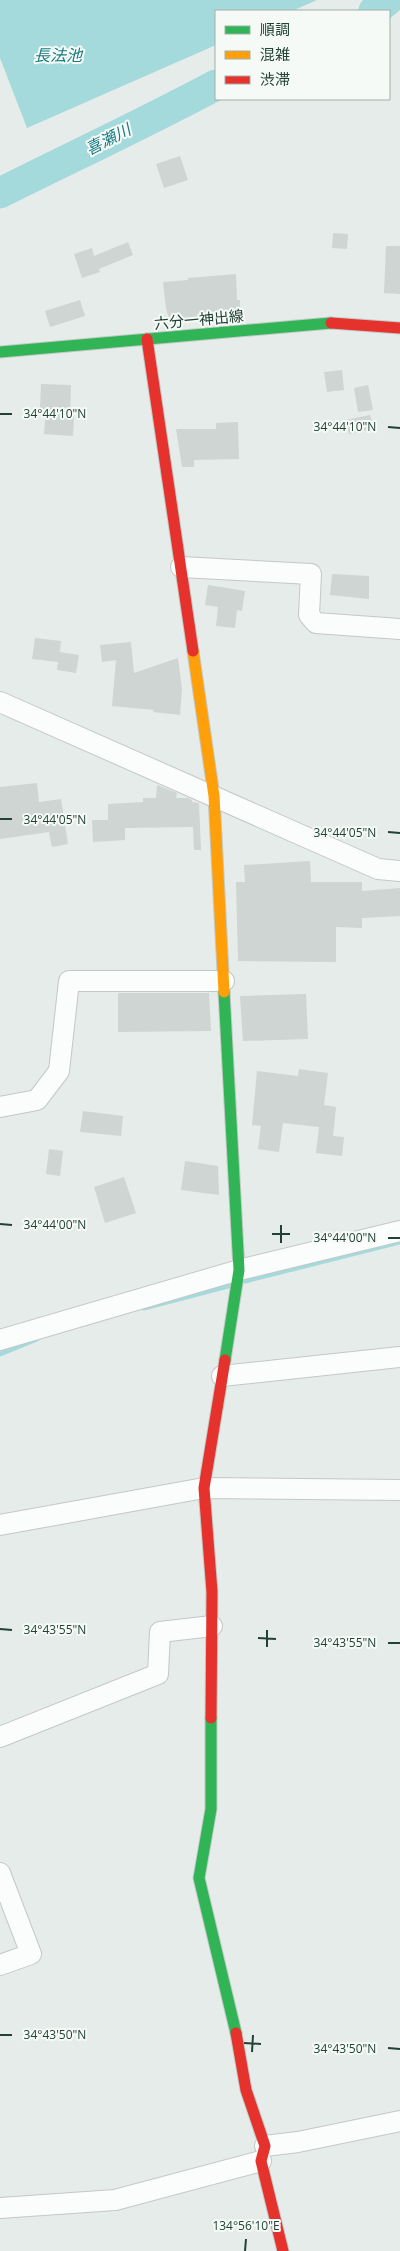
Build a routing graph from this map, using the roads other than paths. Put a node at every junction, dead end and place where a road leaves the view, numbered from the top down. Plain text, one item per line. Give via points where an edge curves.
1 (400, 328) edge
2 (147, 339) junction
3 (0, 352) edge
4 (181, 567) junction
5 (400, 629) edge
6 (0, 702) edge
7 (214, 796) junction
8 (400, 871) edge
9 (224, 981) junction
10 (0, 1107) edge
11 (400, 1230) edge
12 (239, 1270) junction
13 (0, 1340) edge
14 (400, 1357) edge
15 (222, 1376) junction
16 (204, 1488) junction
17 (400, 1490) edge
18 (0, 1525) edge
19 (212, 1626) junction
20 (0, 1737) edge
21 (0, 1873) edge
22 (0, 1965) edge
23 (400, 2121) edge
24 (263, 2154) junction
25 (0, 2208) edge
26 (283, 2251) edge

1 - 2 street, 六分一神出線 via 327,323
2 - 3 street, 六分一神出線
2 - 4 street
4 - 5 street via 311,574 309,616 316,623
4 - 7 street
6 - 7 street
7 - 8 street via 378,869
7 - 9 street
9 - 10 street via 69,981 59,1071 38,1100
9 - 12 street
11 - 12 street
12 - 13 street
12 - 15 street
14 - 15 street
15 - 16 street
16 - 17 street
16 - 18 street
16 - 19 street
19 - 20 street via 160,1632 158,1674
19 - 24 street via 212,1809 199,1878
21 - 22 street via 31,1954
23 - 24 street
24 - 25 street via 115,2200
24 - 26 street

